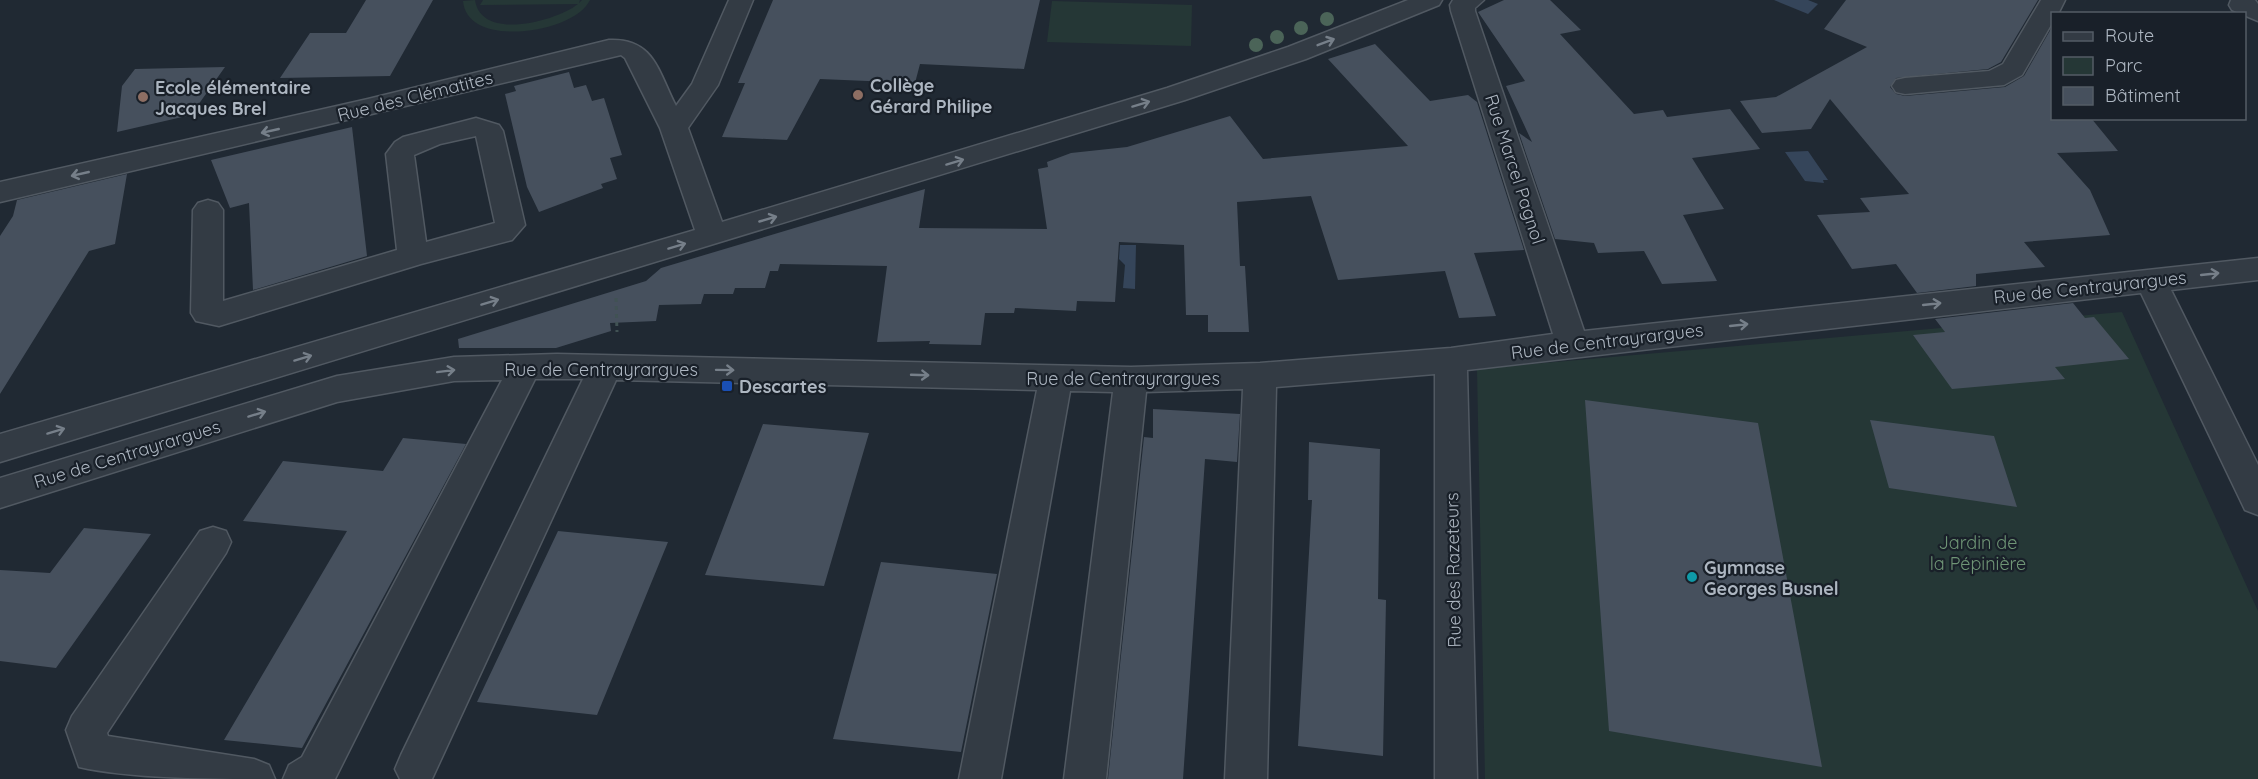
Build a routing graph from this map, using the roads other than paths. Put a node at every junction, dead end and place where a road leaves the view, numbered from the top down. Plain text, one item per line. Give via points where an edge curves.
1 (741, 0) edge
2 (1430, 0) edge
3 (1472, 0) edge
4 (2053, 0) edge
5 (2243, 0) edge
6 (2258, 14) edge
7 (1905, 86) dead end
8 (368, 108) junction
9 (674, 128) junction
10 (411, 143) junction
11 (0, 192) edge
12 (208, 210) dead end
13 (712, 235) junction
14 (419, 254) junction
15 (2258, 269) edge
16 (2151, 281) junction
17 (1572, 344) junction
18 (611, 356) junction
19 (1451, 360) junction
20 (524, 368) junction
21 (1260, 376) junction
22 (1056, 379) junction
23 (1131, 380) junction
24 (0, 448) edge
25 (2, 498) edge
26 (2258, 500) edge
27 (213, 542) dead end
28 (416, 770) dead end
29 (254, 779) edge
30 (304, 779) edge
31 (980, 779) edge
32 (1085, 779) edge
33 (1246, 779) edge
34 (1456, 779) edge

1 - 9 street via 705,85
13 -> 2 street via 1176,94 1297,53
3 - 17 street, Rue Marcel Pagnol via 1462,5 1463,11
4 - 7 street via 2013,69 1995,79
5 - 6 street via 2241,5
8 - 9 street, Rue des Clématites via 626,47 636,54
8 - 10 street
8 -> 11 street, Rue des Clématites
9 - 13 street, Rue des Clématites
10 - 14 street via 400,154 412,249
10 - 14 street via 476,127 489,131 510,225 502,232
12 - 14 street via 207,313 219,314
24 -> 13 street
16 -> 15 street, Rue de Centrayrargues
17 -> 16 street, Rue de Centrayrargues
16 - 26 street
17 - 19 street, Rue de Centrayrargues
18 - 20 street, Rue de Centrayrargues
18 -> 22 street, Rue de Centrayrargues
18 - 28 street
19 - 21 street, Rue de Centrayrargues
19 - 34 street, Rue des Razeteurs
25 -> 20 street, Rue de Centrayrargues via 337,389 454,369
20 - 30 street via 317,771
21 - 23 street, Rue de Centrayrargues
21 - 33 street
22 - 23 street, Rue de Centrayrargues
22 - 31 street via 1042,435
23 - 32 street
27 - 29 street via 86,730 93,753

